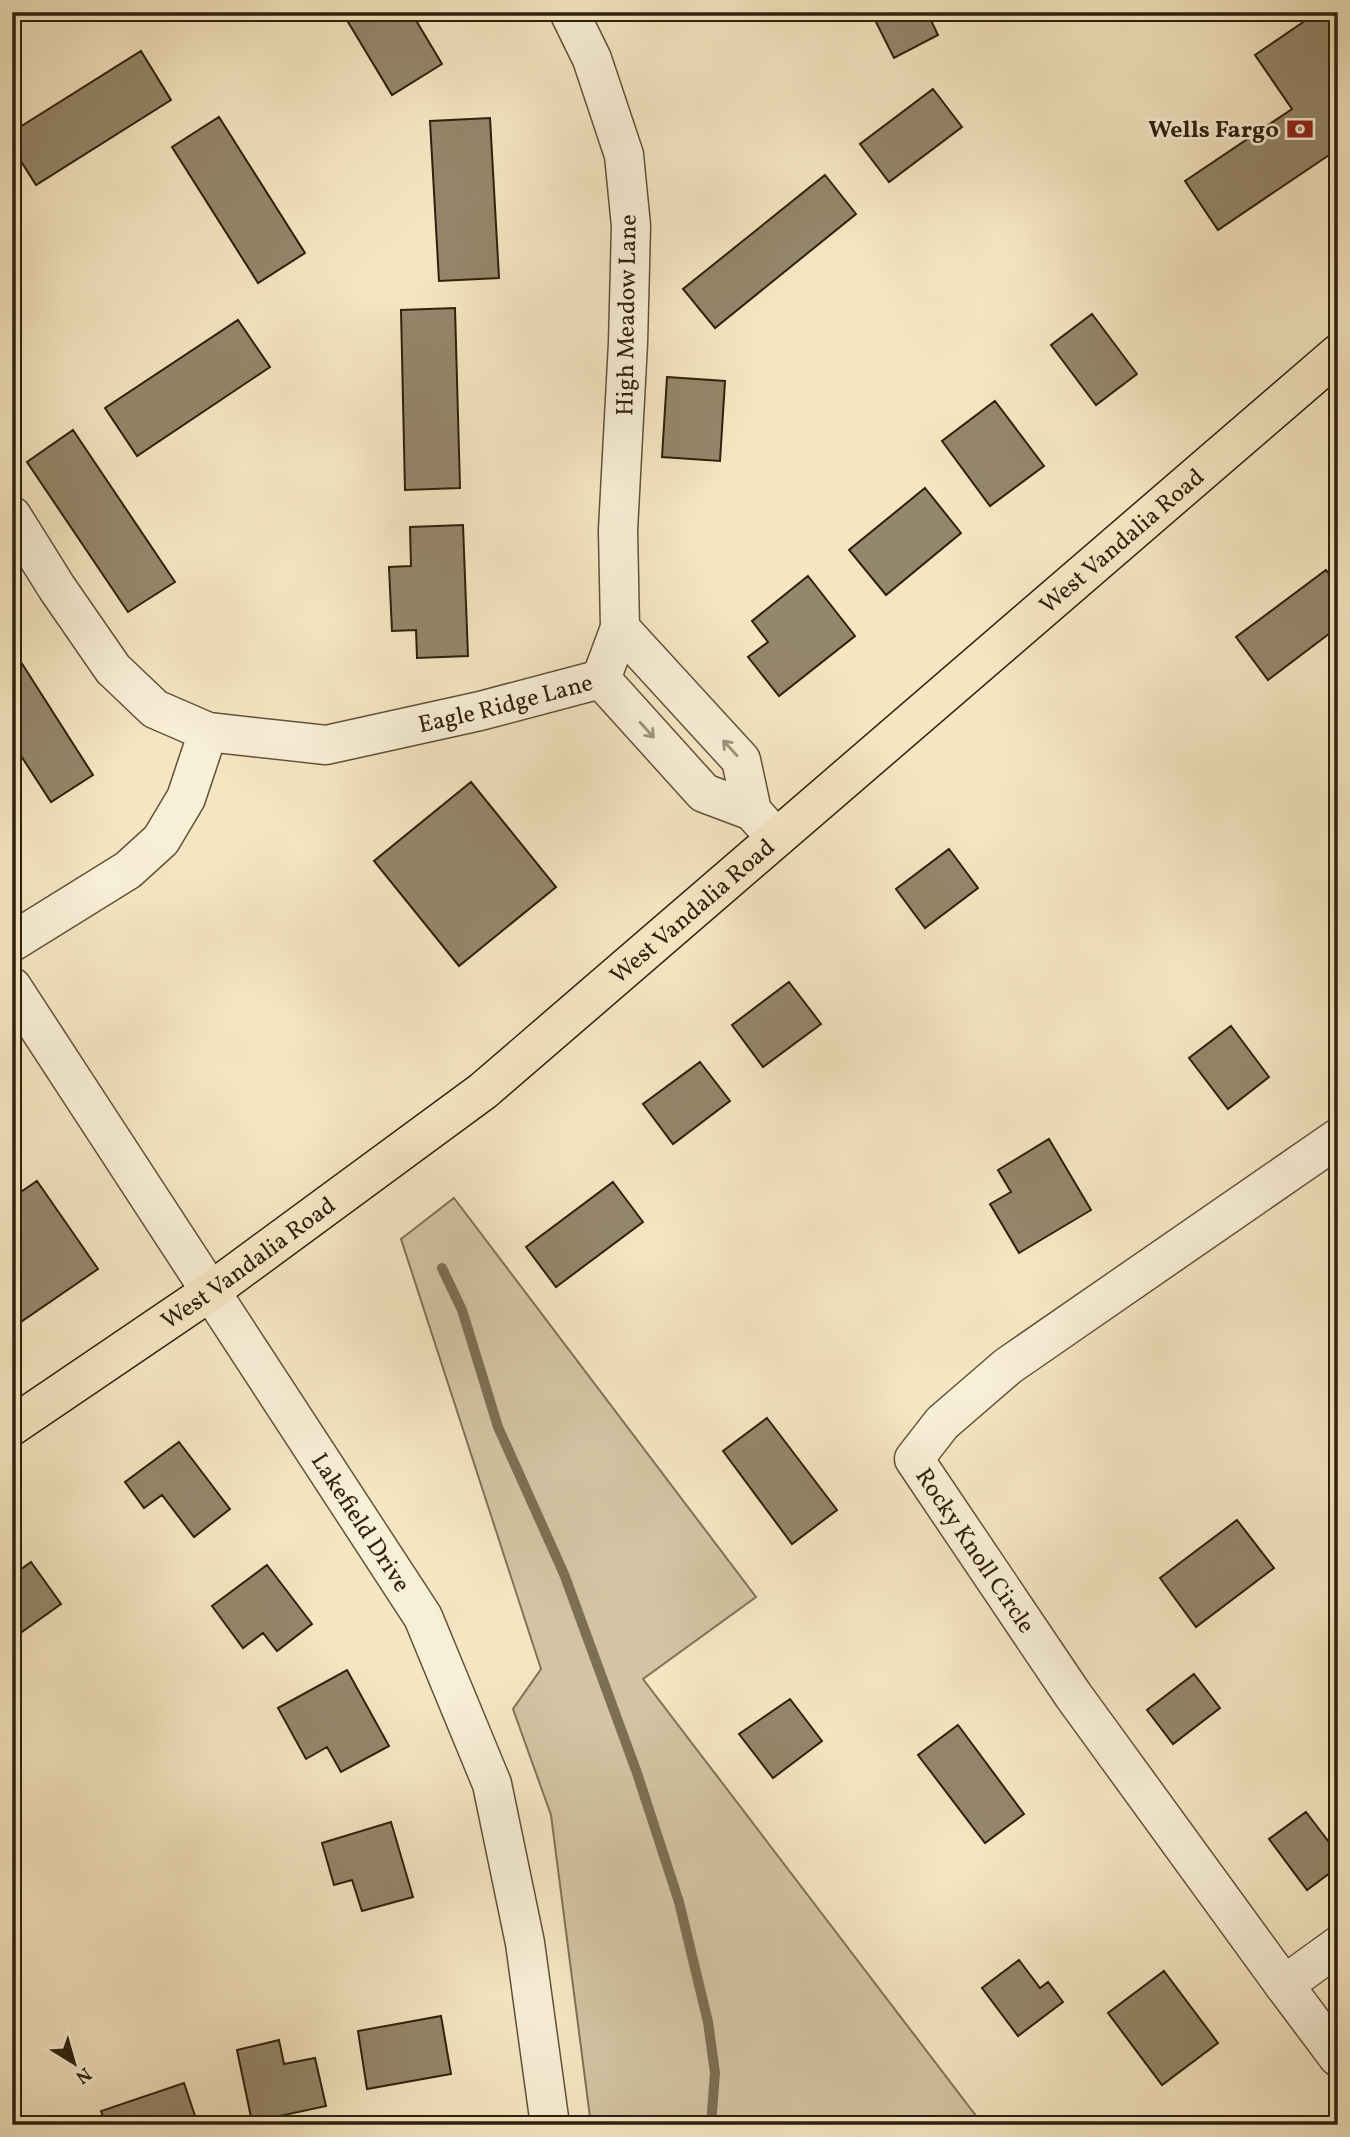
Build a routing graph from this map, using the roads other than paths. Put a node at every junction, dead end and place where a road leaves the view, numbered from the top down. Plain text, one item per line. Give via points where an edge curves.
1 (569, 12) edge
2 (1338, 354) edge
3 (12, 516) edge
4 (620, 628) junction
5 (601, 679) junction
6 (208, 732) junction
7 (764, 825) junction
8 (12, 942) edge
9 (12, 987) edge
10 (1338, 1138) edge
11 (211, 1291) junction
12 (12, 1426) edge
13 (1338, 1945) edge
14 (1284, 1986) junction
15 (1338, 2057) edge
16 (550, 2125) edge

1 - 4 street, High Meadow Lane via 592,59 624,155 631,226 618,530
2 - 7 main road, West Vandalia Road
3 - 6 street, Eagle Ridge Lane via 113,669 155,709
4 - 5 street, High Meadow Lane
7 -> 4 street via 741,761
5 - 6 street, Eagle Ridge Lane via 326,745
5 -> 7 street, Eagle Ridge Lane via 704,793
6 - 8 street via 186,798 161,840 128,870
7 - 11 main road, West Vandalia Road via 483,1091
9 - 11 street, Lakefield Drive
10 - 14 street, Rocky Knoll Circle via 1008,1366 942,1423 914,1459 1073,1695
11 - 12 main road, West Vandalia Road
11 - 16 street, Lakefield Drive via 423,1617 492,1784 525,1943
13 - 14 street
14 - 15 street

